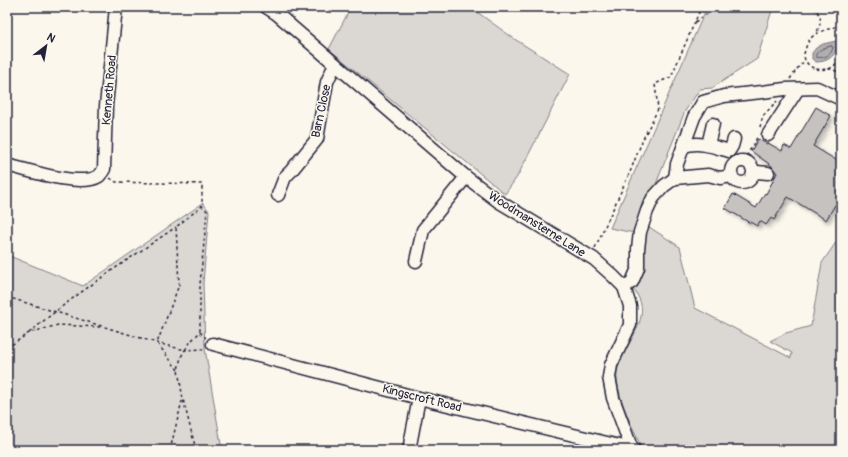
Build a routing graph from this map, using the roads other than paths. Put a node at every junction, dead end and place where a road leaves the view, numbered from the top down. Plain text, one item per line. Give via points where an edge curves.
1 (116, 7) edge
2 (266, 7) edge
3 (335, 64) junction
4 (798, 89) junction
5 (841, 99) edge
6 (713, 124) dead end
7 (768, 135) dead end
8 (734, 139) dead end
9 (708, 145) junction
10 (684, 146) junction
11 (7, 165) edge
12 (768, 173) dead end
13 (753, 174) junction
14 (731, 176) junction
15 (466, 177) junction
16 (675, 178) junction
17 (278, 195) dead end
18 (416, 261) dead end
19 (624, 287) junction
20 (213, 344) road end
21 (419, 398) junction
22 (633, 448) edge
23 (409, 450) edge

1 - 11 street, Kenneth Road via 102,173 98,177 82,181 46,176
2 - 3 street, Woodmansterne Lane
3 - 15 street, Woodmansterne Lane
3 - 17 street, Barn Close via 326,82 317,139 285,177
4 - 5 street via 817,88
4 - 7 street
4 - 10 street via 724,96 703,102 694,117
6 - 9 street
8 - 9 street via 729,151
9 - 10 street via 691,143
10 - 16 street
12 - 13 street
13 - 14 street via 743,183 736,182
13 - 14 street via 749,164 739,161 733,165
14 - 16 street
15 - 18 street via 423,230
15 - 19 street, Woodmansterne Lane via 498,201 590,256
16 - 19 street via 653,198 640,232 638,268 632,282
19 - 22 street, Woodmansterne Lane via 630,306 630,325 611,365 609,377 613,398
20 - 21 street, Kingscroft Road
21 - 22 street, Kingscroft Road
21 - 23 street

